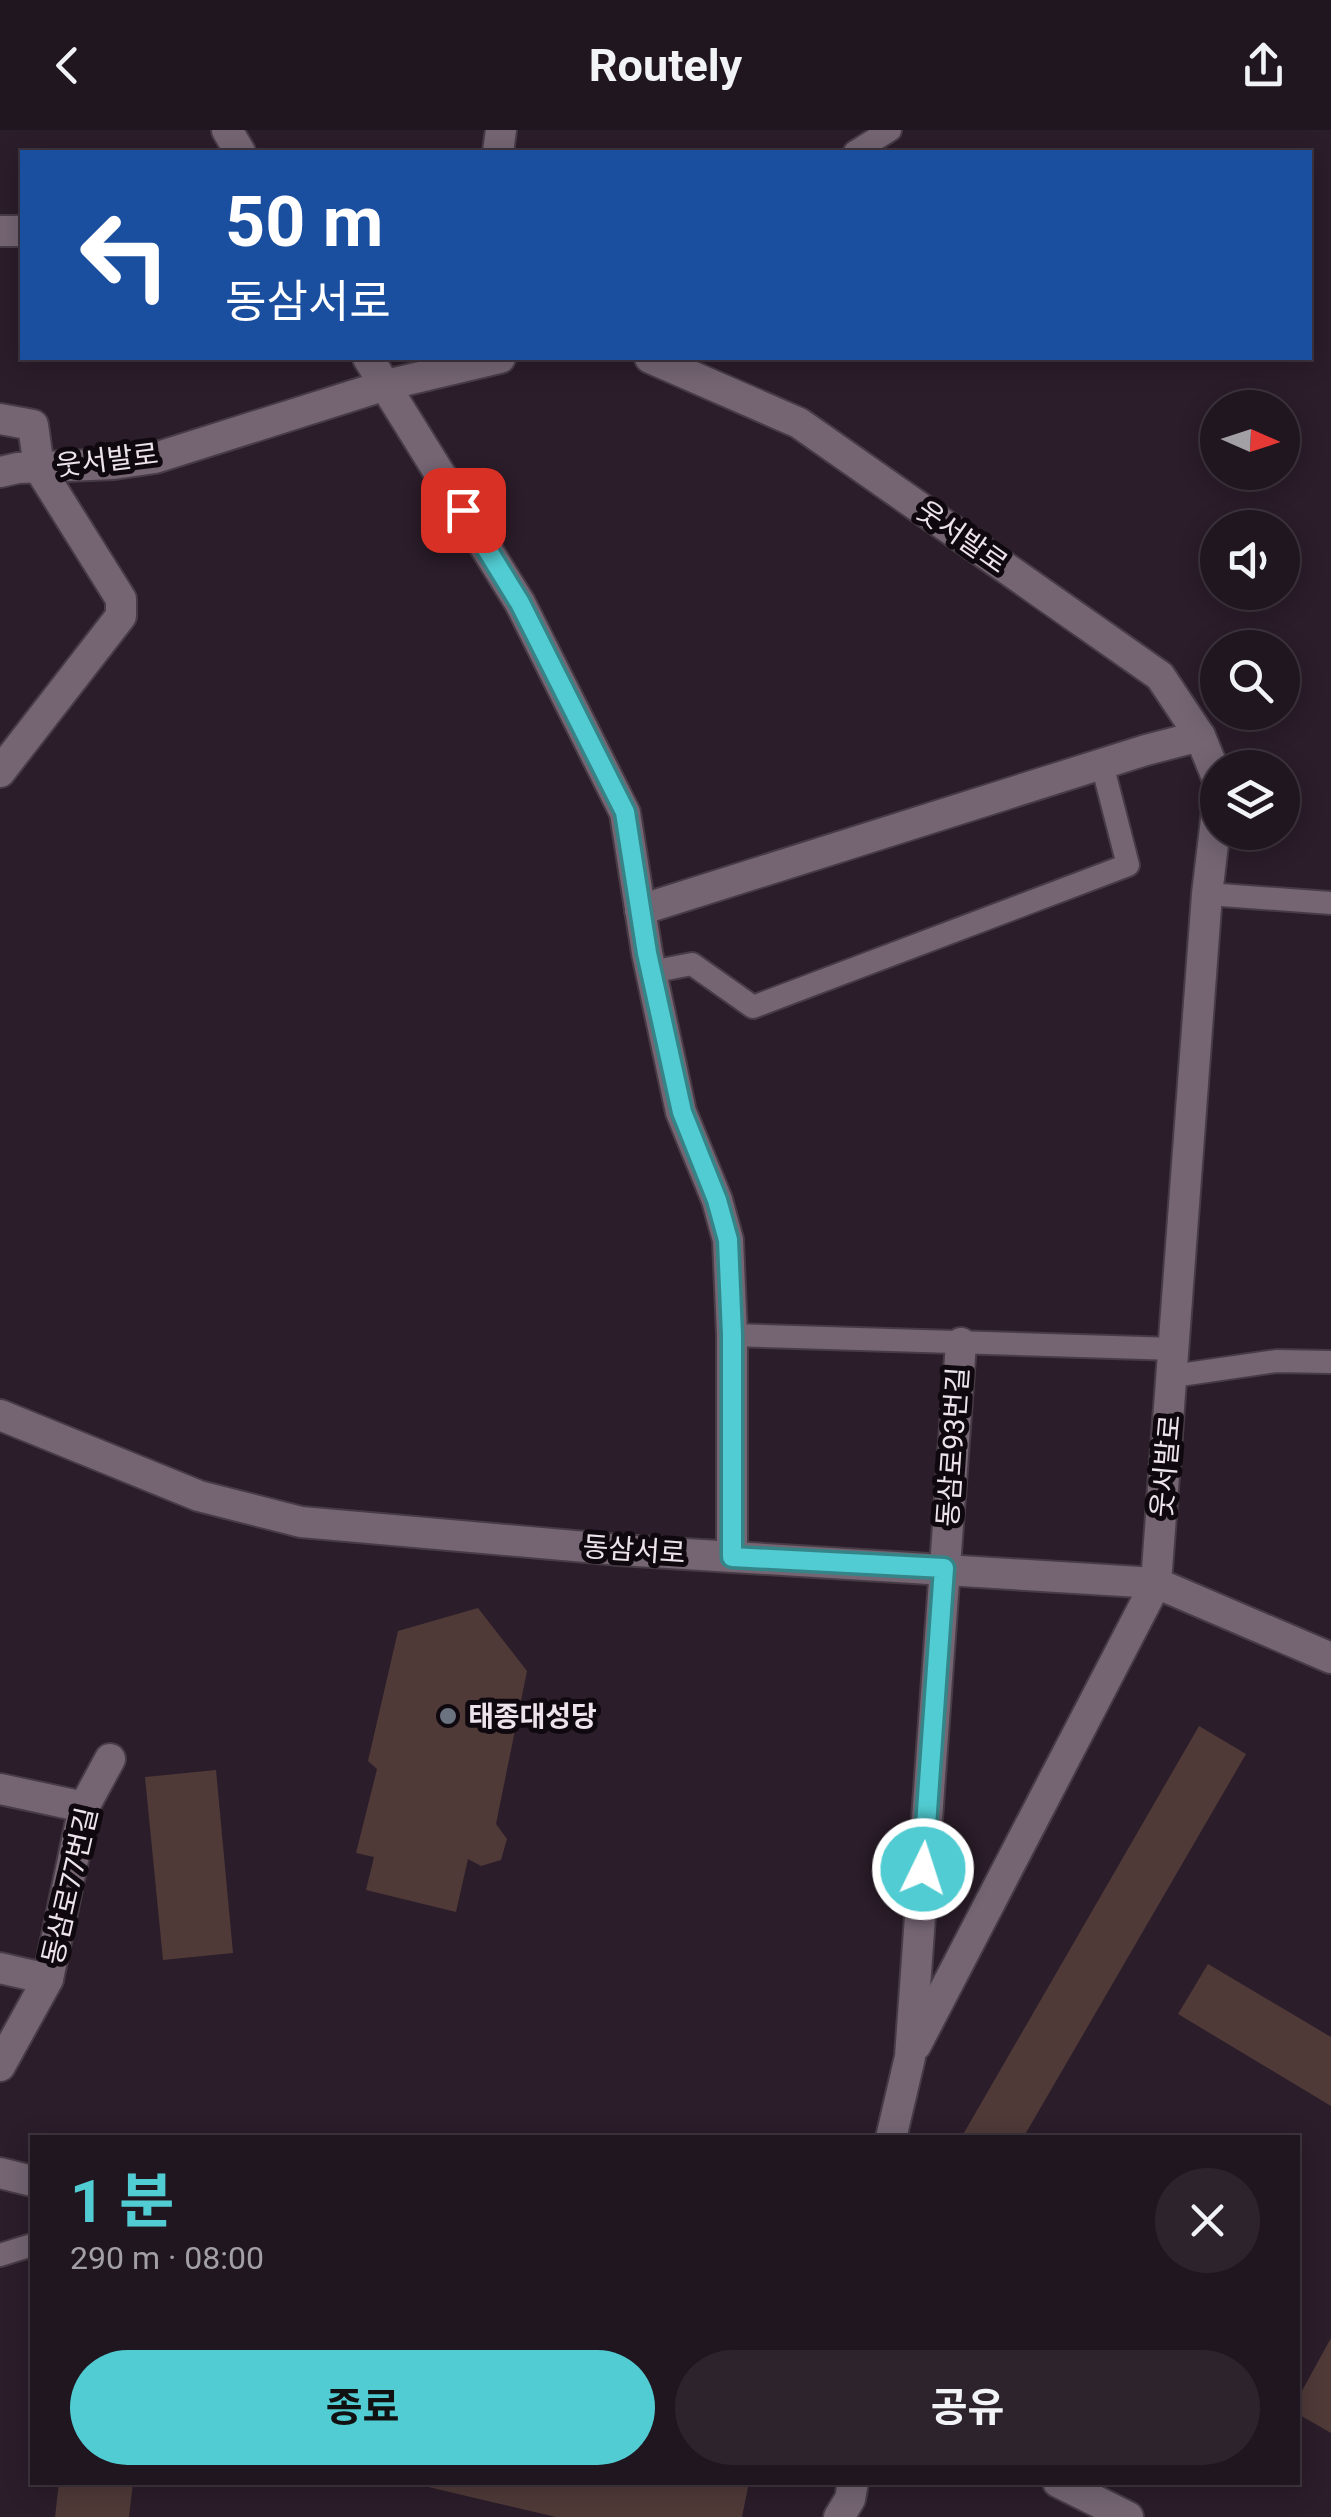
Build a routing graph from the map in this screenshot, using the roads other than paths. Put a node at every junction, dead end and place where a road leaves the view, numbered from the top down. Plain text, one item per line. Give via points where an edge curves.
1 (890, 130) edge
2 (858, 150) edge
3 (369, 360) edge
4 (492, 360) edge
5 (655, 360) edge
6 (386, 386) junction
7 (0, 419) edge
8 (39, 468) junction
9 (0, 472) edge
10 (1200, 736) junction
11 (1206, 750) edge
12 (1102, 764) junction
13 (0, 772) edge
14 (1212, 850) edge
15 (1206, 894) junction
16 (1331, 903) edge
17 (640, 910) junction
18 (651, 972) junction
19 (732, 1335) junction
20 (960, 1342) junction
21 (1174, 1362) junction
22 (1331, 1362) edge
23 (0, 1415) edge
24 (732, 1557) junction
25 (944, 1568) junction
26 (1156, 1582) junction
27 (1331, 1658) edge
28 (110, 1758) dead end
29 (0, 1790) edge
30 (84, 1807) junction
31 (0, 1968) edge
32 (48, 1979) junction
33 (910, 2057) junction
34 (0, 2066) edge
35 (892, 2135) edge
36 (0, 2173) edge
37 (30, 2180) edge
38 (30, 2246) edge
39 (0, 2254) edge
40 (852, 2485) edge
41 (1064, 2485) edge
42 (839, 2517) edge
43 (1128, 2517) edge

1 - 2 lane
3 - 6 street
4 - 6 street, 웃서발로
5 - 10 street, 웃서발로 via 799,423 1160,676
6 - 8 street, 웃서발로 via 155,458
6 - 17 street via 520,603 625,812
7 - 8 street via 33,425
8 - 9 street, 웃서발로
8 - 13 street via 121,599 121,616
10 - 11 street, 웃서발로
10 - 12 street
12 - 17 street
12 - 18 lane via 1128,865 752,1007 692,964
14 - 15 street, 웃서발로
15 - 16 lane
15 - 21 street, 웃서발로
17 - 18 street
18 - 19 street via 682,1112 728,1240
19 - 20 lane, 동삼로93번길
19 - 24 street
20 - 21 lane
20 - 25 street, 동삼로93번길
21 - 22 lane
21 - 26 street, 웃서발로
23 - 24 street, 동삼서로 via 199,1496 301,1522
24 - 25 street, 동삼서로
25 - 26 street, 동삼서로
25 - 33 street, 동삼로93번길
26 - 27 street, 동삼서로
26 - 33 street
28 - 30 street, 동삼로77번길
29 - 30 street
30 - 32 street, 동삼로77번길
31 - 32 street
32 - 34 street, 동삼로77번길
33 - 35 street, 동삼로93번길
36 - 37 street
38 - 39 lane
40 - 42 street
41 - 43 street

